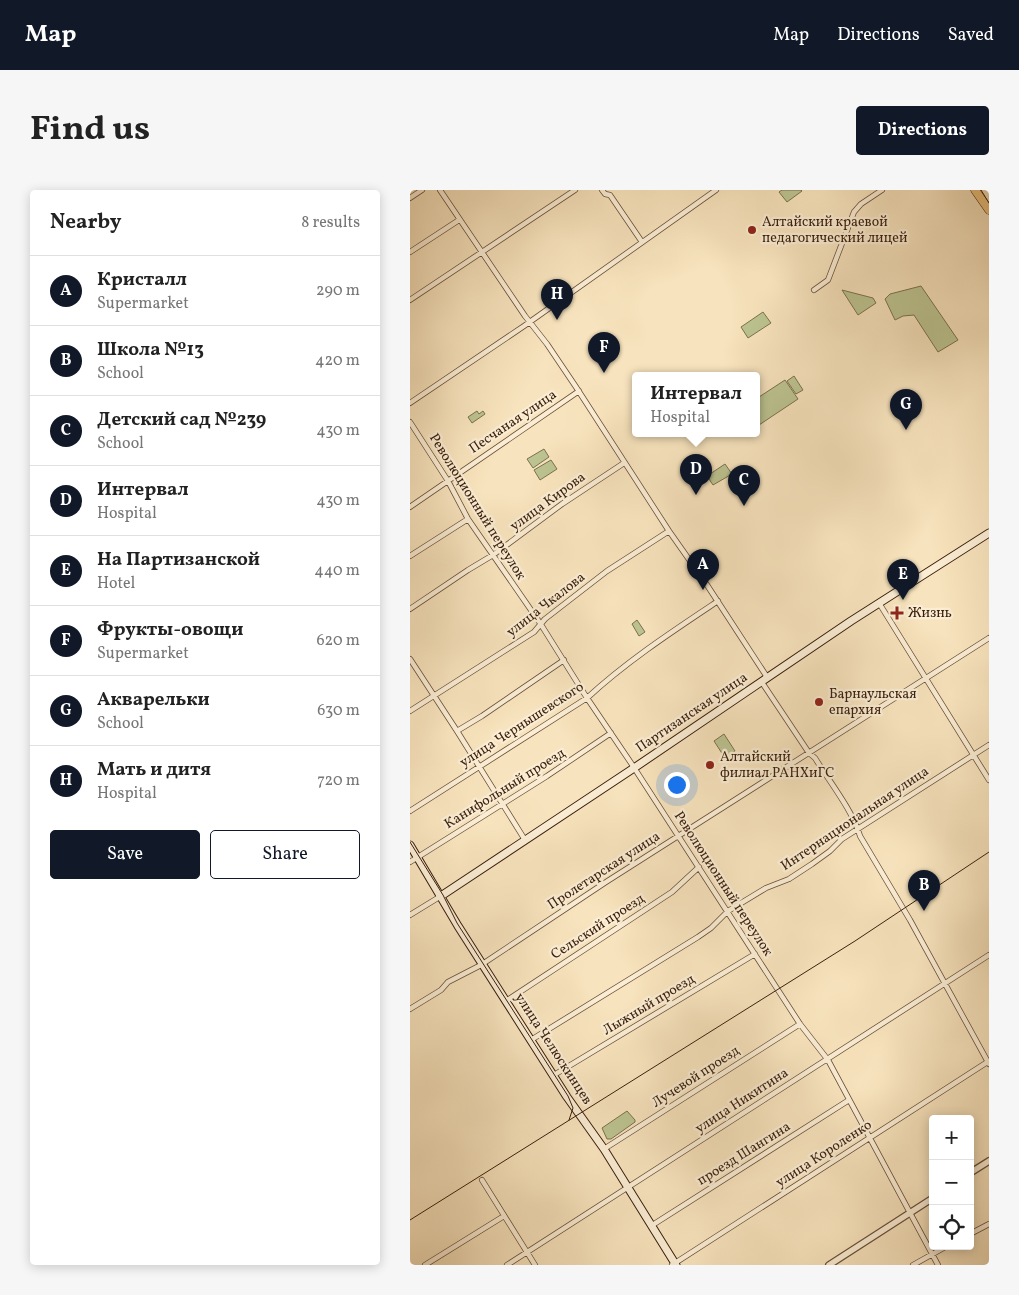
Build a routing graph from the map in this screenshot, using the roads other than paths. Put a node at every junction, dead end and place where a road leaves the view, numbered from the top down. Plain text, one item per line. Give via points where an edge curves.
1 (422, 190) edge
2 (440, 190) edge
3 (574, 190) edge
4 (602, 190) edge
5 (716, 190) edge
6 (882, 190) edge
7 (975, 190) edge
8 (410, 198) edge
9 (989, 210) edge
10 (459, 220) junction
11 (642, 242) junction
12 (410, 252) edge
13 (482, 253) junction
14 (814, 290) dead end
15 (410, 300) edge
16 (529, 322) junction
17 (579, 390) junction
18 (410, 403) edge
19 (410, 422) edge
20 (624, 463) junction
21 (448, 481) junction
22 (410, 507) edge
23 (468, 519) junction
24 (669, 531) junction
25 (989, 533) edge
26 (410, 556) edge
27 (493, 556) junction
28 (718, 601) junction
29 (879, 603) junction
30 (410, 609) edge
31 (540, 624) junction
32 (989, 638) edge
33 (410, 660) edge
34 (564, 660) junction
35 (764, 679) junction
36 (925, 679) junction
37 (434, 695) junction
38 (587, 698) junction
39 (410, 711) edge
40 (457, 730) junction
41 (611, 733) junction
42 (989, 745) edge
43 (809, 754) junction
44 (973, 754) junction
45 (479, 766) junction
46 (634, 768) junction
47 (989, 780) edge
48 (503, 803) junction
49 (410, 811) edge
50 (858, 829) junction
51 (679, 837) junction
52 (525, 840) junction
53 (410, 845) edge
54 (418, 857) junction
55 (410, 862) edge
56 (699, 867) junction
57 (441, 896) junction
58 (728, 911) junction
59 (410, 915) edge
60 (756, 954) junction
61 (989, 956) edge
62 (482, 964) junction
63 (945, 983) junction
64 (506, 1001) junction
65 (410, 1009) edge
66 (800, 1024) junction
67 (531, 1040) junction
68 (828, 1060) junction
69 (989, 1062) edge
70 (554, 1075) junction
71 (850, 1100) junction
72 (870, 1138) junction
73 (604, 1149) junction
74 (989, 1161) edge
75 (974, 1171) edge
76 (482, 1180) dead end
77 (628, 1188) junction
78 (929, 1201) edge
79 (910, 1213) junction
80 (504, 1216) junction
81 (989, 1224) edge
82 (651, 1226) junction
83 (974, 1232) edge
84 (940, 1250) edge
85 (527, 1252) junction
86 (932, 1254) junction
87 (674, 1264) edge
88 (425, 1265) edge
89 (507, 1265) edge
90 (535, 1265) edge
91 (829, 1265) edge
92 (913, 1265) edge
93 (938, 1265) edge

1 - 8 street
2 - 10 street
3 - 13 street
4 - 11 street via 610,195
5 - 11 street
6 - 14 street via 854,212 828,280
7 - 9 main road
10 - 12 street
10 - 13 street
11 - 16 street
13 - 15 street
13 - 16 street
16 - 17 street
16 - 18 street
17 - 20 street
17 - 21 street, Песчаная улица
19 - 21 street, Революционный переулок
20 - 24 street
20 - 27 street, улица Кирова
21 - 22 street, Песчаная улица
21 - 23 street, Революционный переулок
23 - 26 street
23 - 27 street, Революционный переулок
24 - 28 street
24 - 31 street, улица Чкалова via 607,572
25 - 29 main road, Партизанская улица
27 - 30 street, улица Кирова
27 - 31 street, Революционный переулок
28 - 35 street
28 - 38 street, улица Чернышевского via 658,641
29 - 35 main road, Партизанская улица
29 - 36 street
31 - 34 street, Революционный переулок
31 - 37 street, улица Чкалова via 534,632
32 - 36 street, Пролетарская улица
33 - 37 street
34 - 38 street, Революционный переулок
34 - 40 street
35 - 43 street
35 - 46 main road, Партизанская улица
36 - 43 street, Пролетарская улица
36 - 44 street
37 - 39 street, улица Чкалова
37 - 40 street
38 - 41 street, Революционный переулок
38 - 45 street, улица Чернышевского
40 - 45 street
41 - 46 street, Революционный переулок
41 - 48 street, Канифольный проезд
42 - 44 street, Интернациональная улица
43 - 50 street via 815,758
43 - 51 street, Пролетарская улица
44 - 47 street
44 - 50 street, Интернациональная улица
45 - 48 street
45 - 49 street, улица Чернышевского
46 - 51 street, Революционный переулок
46 - 52 main road, Партизанская улица
48 - 52 street
48 - 54 street, Канифольный проезд
50 - 58 street, Интернациональная улица via 789,879 766,888
50 - 63 street
51 - 56 street, Революционный переулок
51 - 62 street, Пролетарская улица
52 - 57 main road, Партизанская улица
53 - 54 main road, улица Челюскинцев
54 - 55 street, Канифольный проезд
54 - 57 main road, улица Челюскинцев
56 - 58 street, Революционный переулок
56 - 64 street, Сельский проезд via 672,892
57 - 59 street, Партизанская улица
57 - 62 main road, улица Челюскинцев
58 - 60 street, Революционный переулок
58 - 67 street, Интернациональная улица via 698,937
60 - 66 street, Революционный переулок
60 - 70 street, Лыжный проезд
61 - 63 street, улица Никитина
62 - 64 main road, улица Челюскинцев
62 - 65 street, Пролетарская улица via 448,982
63 - 68 street, улица Никитина
63 - 69 street
64 - 67 main road, улица Челюскинцев
66 - 68 street, Революционный переулок
66 - 73 street, Лучевой проезд
67 - 70 main road, улица Челюскинцев
68 - 71 street, Революционный переулок
68 - 77 street, улица Никитина
69 - 72 street, улица Короленко
70 - 73 main road, улица Челюскинцев
71 - 72 street, Революционный переулок
71 - 82 street, проезд Шангина
72 - 79 street, Революционный переулок
72 - 87 street, улица Короленко
73 - 77 main road, улица Челюскинцев
74 - 75 street
76 - 80 street
77 - 82 main road, улица Челюскинцев
77 - 85 street, улица Никитина
78 - 79 street
79 - 86 street, Революционный переулок
79 - 91 street
80 - 85 street
80 - 88 street
81 - 83 street
82 - 87 main road, улица Челюскинцев
84 - 86 street
85 - 89 street, улица Никитина
85 - 90 street
86 - 92 street
86 - 93 street, Революционный переулок

